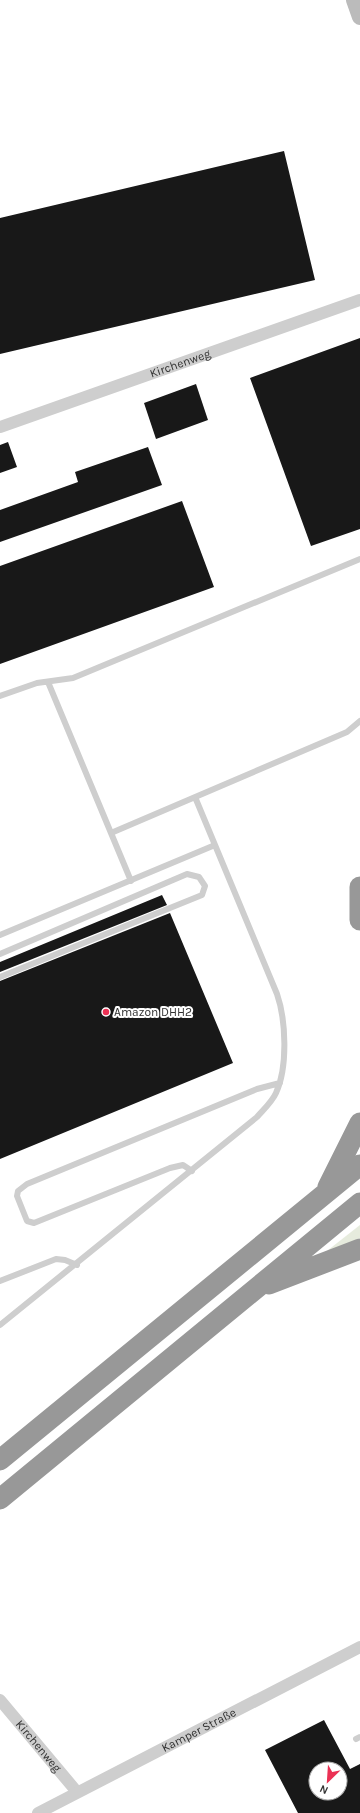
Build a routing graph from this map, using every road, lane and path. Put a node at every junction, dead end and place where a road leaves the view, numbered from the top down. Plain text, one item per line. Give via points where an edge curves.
1 (354, 0) edge
2 (360, 17) edge
3 (360, 300) edge
4 (0, 427) edge
5 (360, 559) edge
6 (48, 682) junction
7 (0, 696) edge
8 (360, 721) edge
9 (195, 797) junction
10 (111, 833) junction
11 (215, 845) junction
12 (131, 881) junction
13 (360, 887) edge
14 (360, 920) edge
15 (0, 935) edge
16 (0, 954) edge
17 (0, 977) edge
18 (280, 1083) junction
19 (360, 1124) edge
20 (360, 1165) edge
21 (192, 1171) junction
22 (326, 1193) junction
23 (360, 1203) edge
24 (360, 1249) edge
25 (77, 1264) junction
26 (0, 1280) edge
27 (250, 1292) junction
28 (0, 1325) edge
29 (0, 1460) edge
30 (0, 1499) edge
31 (360, 1647) edge
32 (0, 1700) edge
33 (77, 1792) junction
34 (38, 1813) edge

1 - 2 main road
3 - 4 street, Kirchenweg
5 - 6 lane via 73,678
6 - 7 lane
6 - 10 lane
8 - 9 lane via 347,732
9 - 10 lane
9 - 11 lane
10 - 12 lane
11 - 12 lane
11 - 18 lane via 281,1006 284,1047 283,1075
12 - 15 lane
13 - 14 highway
16 - 17 lane via 187,874 199,877 205,886 202,895
18 - 21 lane via 276,1094 257,1117
18 - 21 lane via 251,1092 27,1184 18,1191 17,1196 28,1221 34,1223 170,1168 183,1166
19 - 22 highway
20 - 22 highway
21 - 25 lane
22 - 29 highway
23 - 27 highway
24 - 27 highway
25 - 26 lane via 56,1259
25 - 28 lane
27 - 30 highway
31 - 33 street, Kamper Straße
32 - 33 street, Kirchenweg
33 - 34 street, Kamper Straße

